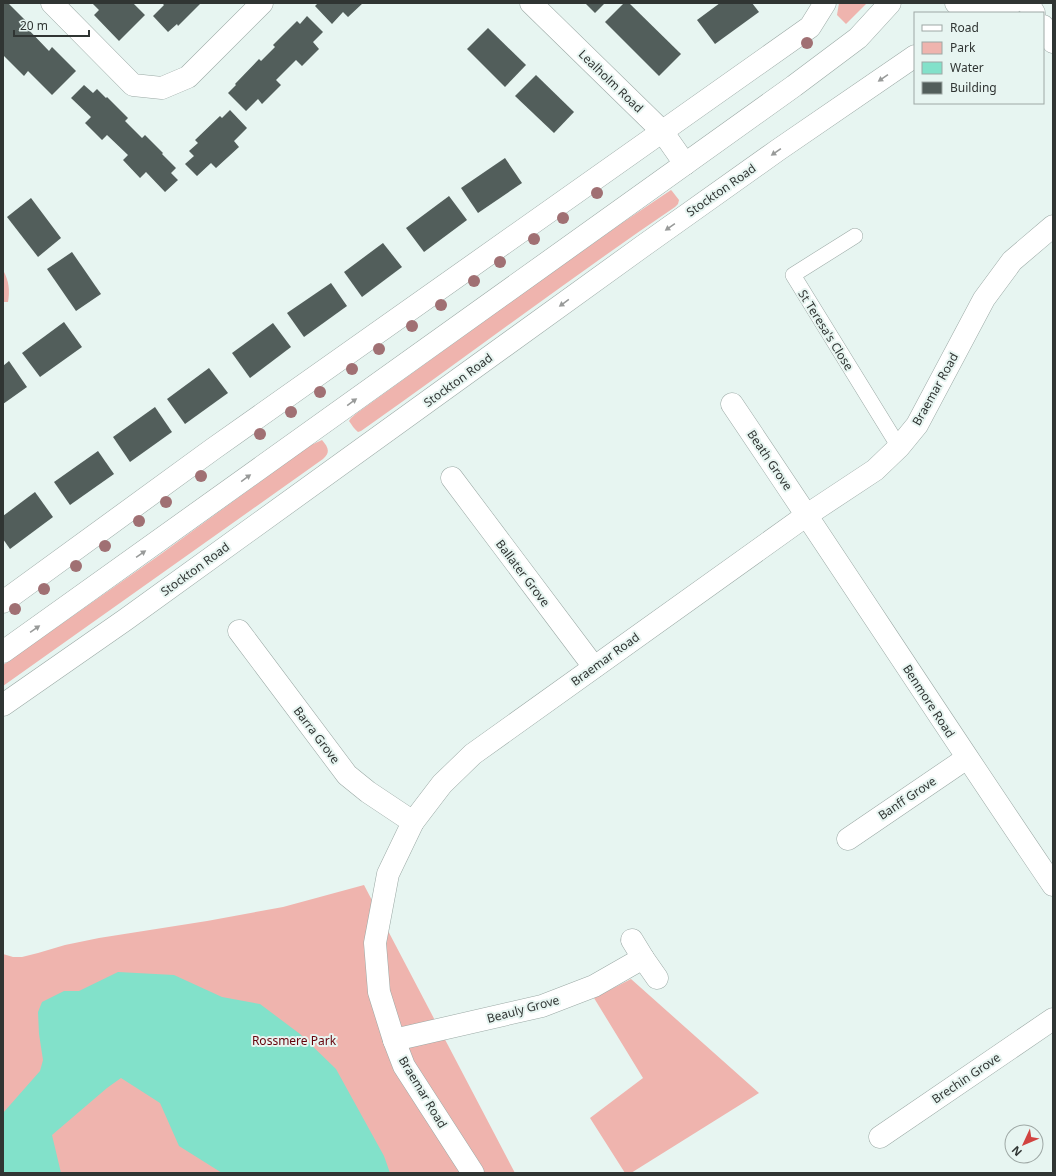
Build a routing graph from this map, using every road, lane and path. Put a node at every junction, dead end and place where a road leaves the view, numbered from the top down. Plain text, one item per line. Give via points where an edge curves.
1 (52, 3) edge
2 (262, 3) edge
3 (531, 3) edge
4 (825, 3) edge
5 (890, 3) edge
6 (956, 3) edge
7 (1012, 3) edge
8 (1028, 3) edge
9 (979, 12) edge
10 (1033, 12) edge
11 (1044, 28) edge
12 (1053, 42) edge
13 (914, 57) edge
14 (662, 131) junction
15 (685, 164) junction
16 (1053, 226) edge
17 (855, 236) dead end
18 (732, 404) dead end
19 (899, 447) junction
20 (452, 478) dead end
21 (807, 515) junction
22 (3, 602) edge
23 (239, 631) dead end
24 (3, 652) edge
25 (594, 667) junction
26 (3, 705) edge
27 (966, 758) junction
28 (413, 822) junction
29 (848, 839) dead end
30 (1053, 885) edge
31 (632, 940) dead end
32 (643, 958) junction
33 (657, 978) dead end
34 (1053, 1019) edge
35 (394, 1040) junction
36 (880, 1137) dead end
37 (473, 1173) edge

1 - 2 main road via 133,85 162,88 188,77
3 - 14 main road, Lealholm Road
4 - 14 main road via 810,27
5 - 15 main road via 858,38
6 - 9 main road
7 - 9 main road via 1004,8
8 - 10 main road
11 - 12 main road
13 -> 26 main road, Stockton Road via 649,241 125,620
14 - 15 main road, Lealholm Road
14 - 22 main road via 226,440
24 -> 15 main road
16 - 19 main road, Braemar Road via 1012,261 984,299 917,425
17 - 19 lane, St Teresa's Close via 793,276
18 - 21 main road, Beath Grove
19 - 21 main road, Braemar Road via 875,470
20 - 25 main road, Ballater Grove
21 - 25 main road, Braemar Road
21 - 27 main road, Benmore Road
23 - 28 main road, Barra Grove via 347,775
25 - 28 main road, Braemar Road via 473,754 442,784
27 - 29 main road, Banff Grove
27 - 30 main road, Benmore Road
28 - 35 main road, Braemar Road via 388,874 375,943 379,992
31 - 32 main road
32 - 33 main road
32 - 35 main road, Beauly Grove via 594,986 542,1006
34 - 36 main road, Brechin Grove
35 - 37 main road, Braemar Road via 404,1066

